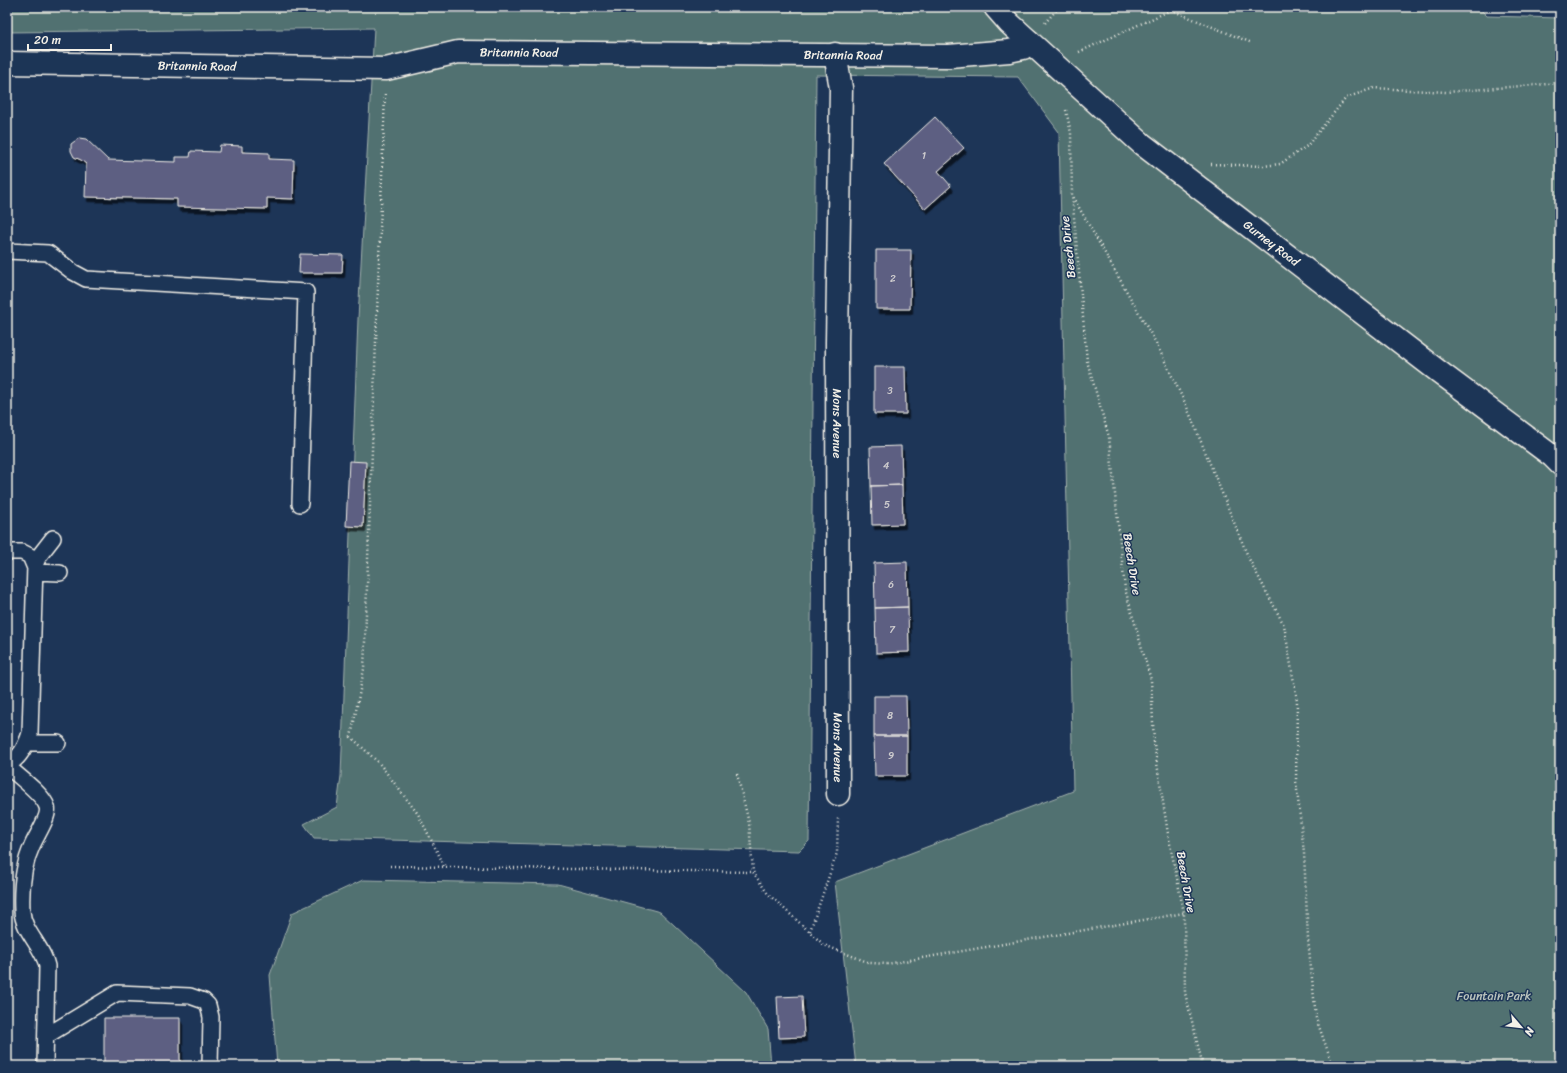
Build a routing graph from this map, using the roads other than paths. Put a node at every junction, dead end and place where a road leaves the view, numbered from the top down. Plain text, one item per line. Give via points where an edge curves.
1 (995, 7) edge
2 (1028, 41) junction
3 (835, 54) junction
4 (7, 63) edge
5 (7, 251) edge
6 (1560, 464) edge
7 (300, 504) dead end
8 (53, 538) dead end
9 (12, 552) dead end
10 (35, 570) junction
11 (60, 573) dead end
12 (28, 743) junction
13 (58, 743) dead end
14 (7, 766) edge
15 (838, 794) road end
16 (46, 1036) junction
17 (45, 1066) edge
18 (210, 1066) edge

1 - 2 street, Gurney Road
2 - 3 street, Britannia Road via 1023,48 1009,51 948,56
2 - 6 street, Gurney Road via 1142,144
3 - 4 street, Britannia Road via 458,52 386,69
3 - 15 street, Mons Avenue via 841,88
5 - 7 lane via 48,253 86,279 306,292
8 - 10 lane via 39,556
9 - 10 lane via 22,552 30,556
10 - 11 lane
10 - 12 lane via 32,725
12 - 13 lane
12 - 14 lane via 19,757
14 - 16 lane via 44,800 48,810 31,847 26,865 22,912 47,966
16 - 17 lane
16 - 18 lane via 117,993 190,996 204,1001 210,1011

